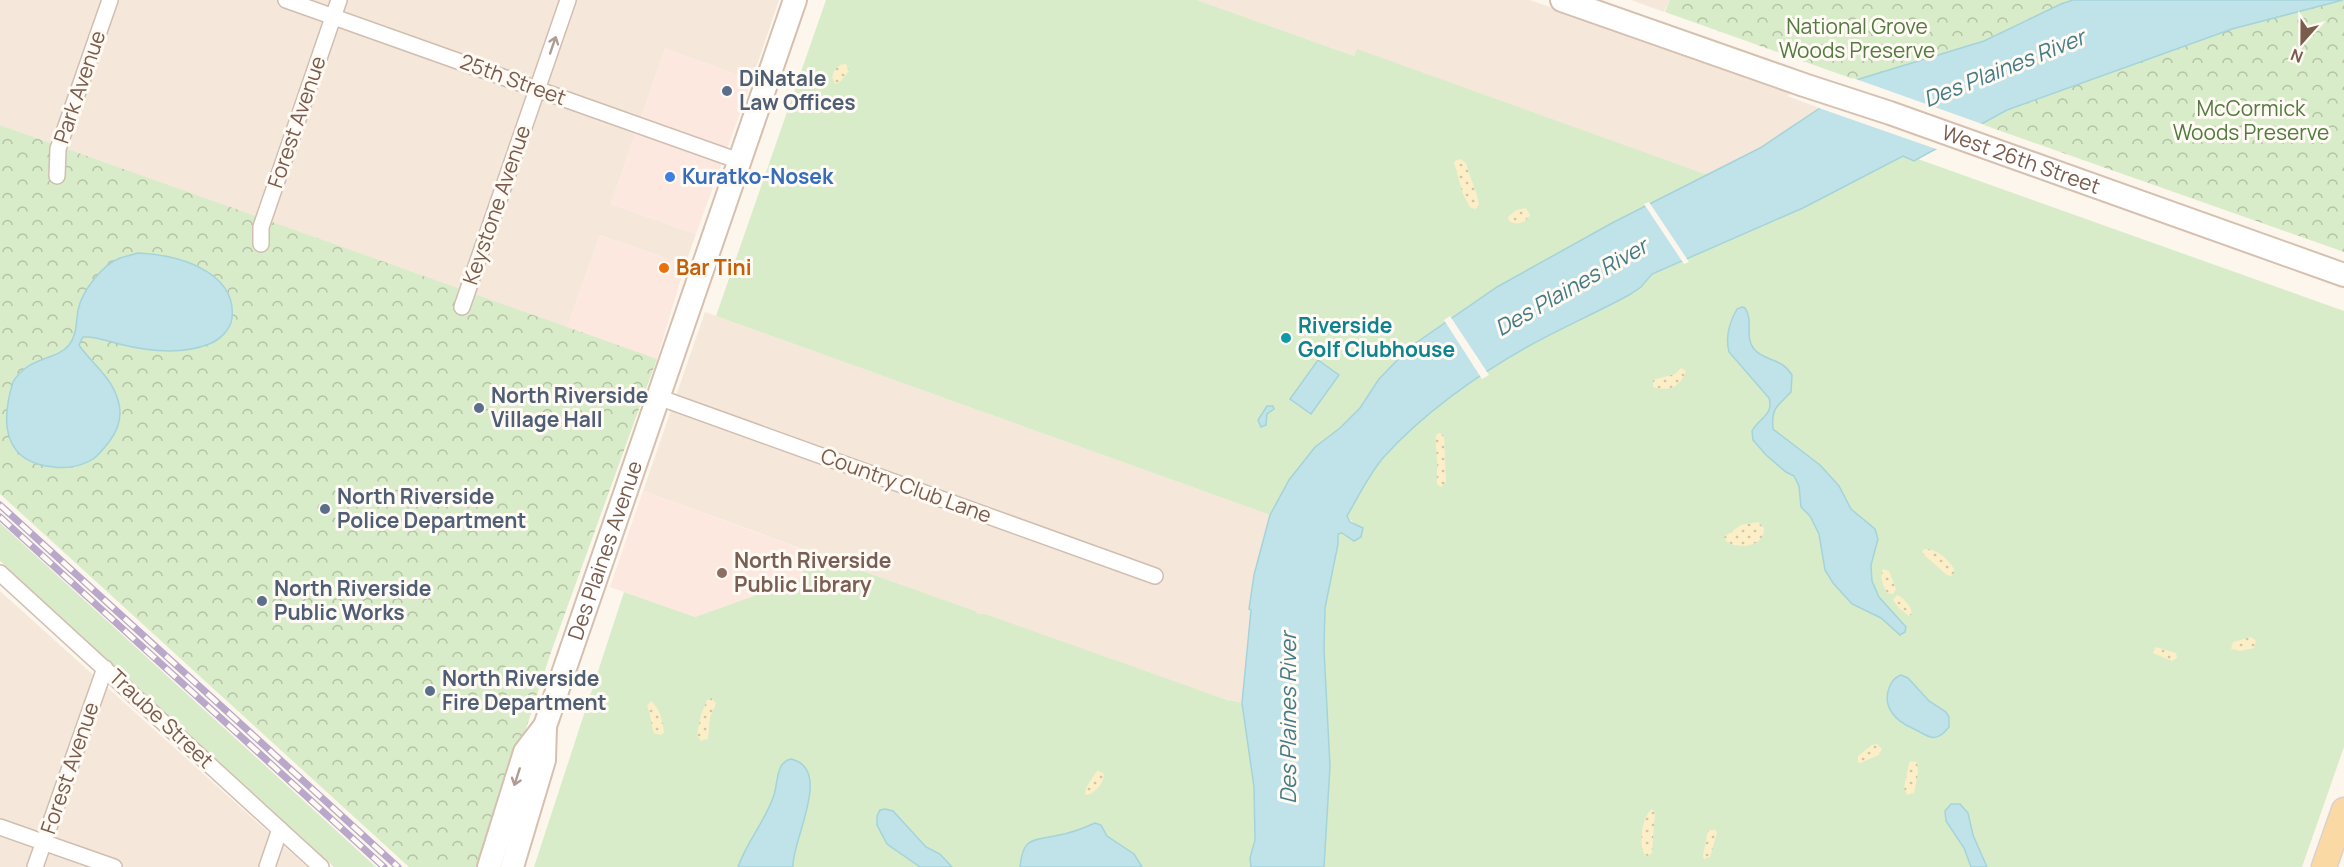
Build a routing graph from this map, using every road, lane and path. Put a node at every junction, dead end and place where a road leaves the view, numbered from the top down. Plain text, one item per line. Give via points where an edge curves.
1 (110, 0) edge
2 (286, 0) edge
3 (339, 0) edge
4 (568, 0) edge
5 (795, 0) edge
6 (1562, 0) edge
7 (333, 16) junction
8 (537, 89) junction
9 (740, 161) junction
10 (57, 176) dead end
11 (261, 244) dead end
12 (2344, 275) edge
13 (462, 307) dead end
14 (658, 397) junction
15 (0, 573) edge
16 (1155, 576) dead end
17 (105, 668) junction
18 (545, 726) junction
19 (2344, 810) edge
20 (0, 827) edge
21 (280, 829) junction
22 (44, 842) junction
23 (35, 867) edge
24 (114, 867) edge
25 (267, 867) edge
26 (321, 867) edge
27 (489, 867) edge
28 (512, 867) edge
29 (2324, 867) edge

1 - 10 street, Park Avenue via 58,149
2 - 7 street, 25th Street
3 - 7 street, Forest Avenue
8 -> 4 street, Keystone Avenue
5 - 9 main road, Des Plaines Avenue
6 - 12 main road, West 26th Street
7 - 8 street, 25th Street
7 - 11 street, Forest Avenue via 261,227
8 - 9 street, 25th Street
8 - 13 street, Keystone Avenue
9 - 14 main road, Des Plaines Avenue
14 - 16 street, Country Club Lane
14 - 18 main road, Des Plaines Avenue
15 - 17 street, Traube Street
17 - 21 street, Traube Street
17 - 22 street, Forest Avenue
18 -> 27 main road, Des Plaines Avenue via 525,752
18 - 28 main road, Des Plaines Avenue via 544,760
19 - 29 main road
20 - 22 street
21 - 25 street
21 - 26 street, Traube Street
22 - 23 street, Forest Avenue
22 - 24 street

